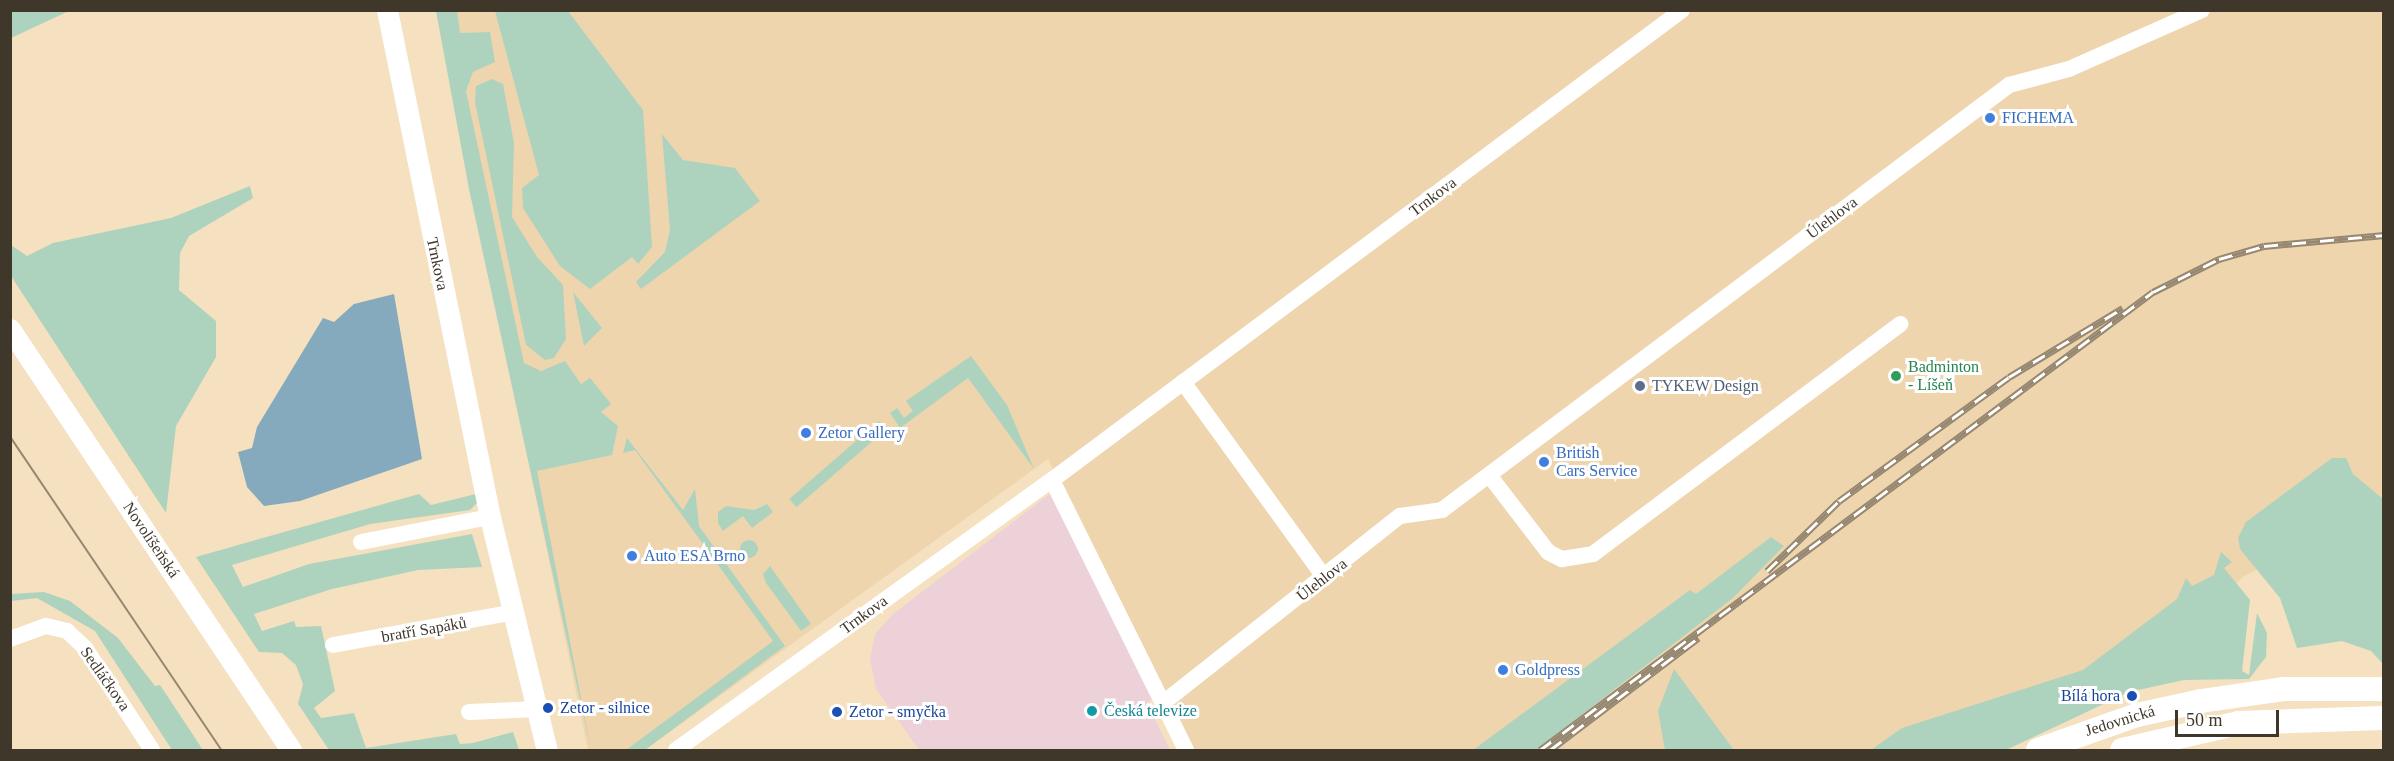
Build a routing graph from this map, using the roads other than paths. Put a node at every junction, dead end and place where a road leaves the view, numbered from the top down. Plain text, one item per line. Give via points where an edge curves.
1 (387, 10) edge
2 (1682, 10) edge
3 (2202, 10) edge
4 (1900, 324) dead end
5 (10, 329) edge
6 (1184, 382) junction
7 (1489, 476) junction
8 (1052, 480) junction
9 (490, 517) junction
10 (361, 542) dead end
11 (1325, 578) junction
12 (514, 612) junction
13 (10, 639) edge
14 (333, 645) dead end
15 (2384, 689) edge
16 (1163, 703) junction
17 (537, 709) junction
18 (469, 712) dead end
19 (2384, 718) edge
20 (152, 750) edge
21 (291, 750) edge
22 (547, 750) edge
23 (676, 750) edge
24 (1186, 750) edge
25 (2038, 750) edge
26 (2122, 750) edge

1 - 9 street, Trnkova
2 - 6 street, Trnkova
3 - 7 street, Úlehlova via 2069,69 2009,85
4 - 7 street via 1593,554 1562,559 1548,552
5 - 21 street, Novolíšeňská
6 - 8 street, Trnkova
6 - 11 street
7 - 11 street, Úlehlova via 1442,510 1400,516
8 - 16 street
8 - 23 street, Trnkova
9 - 10 street
9 - 12 street, Trnkova
11 - 16 street, Úlehlova
12 - 14 street, bratří Sapáků
12 - 17 street, Trnkova
13 - 20 street, Sedláčkova via 46,626 67,631 85,648
15 - 25 main road, Jedovnická via 2283,689 2201,701 2137,715
16 - 24 street
17 - 18 street
17 - 22 street, Trnkova
19 - 26 main road, Jedovnická via 2239,723

